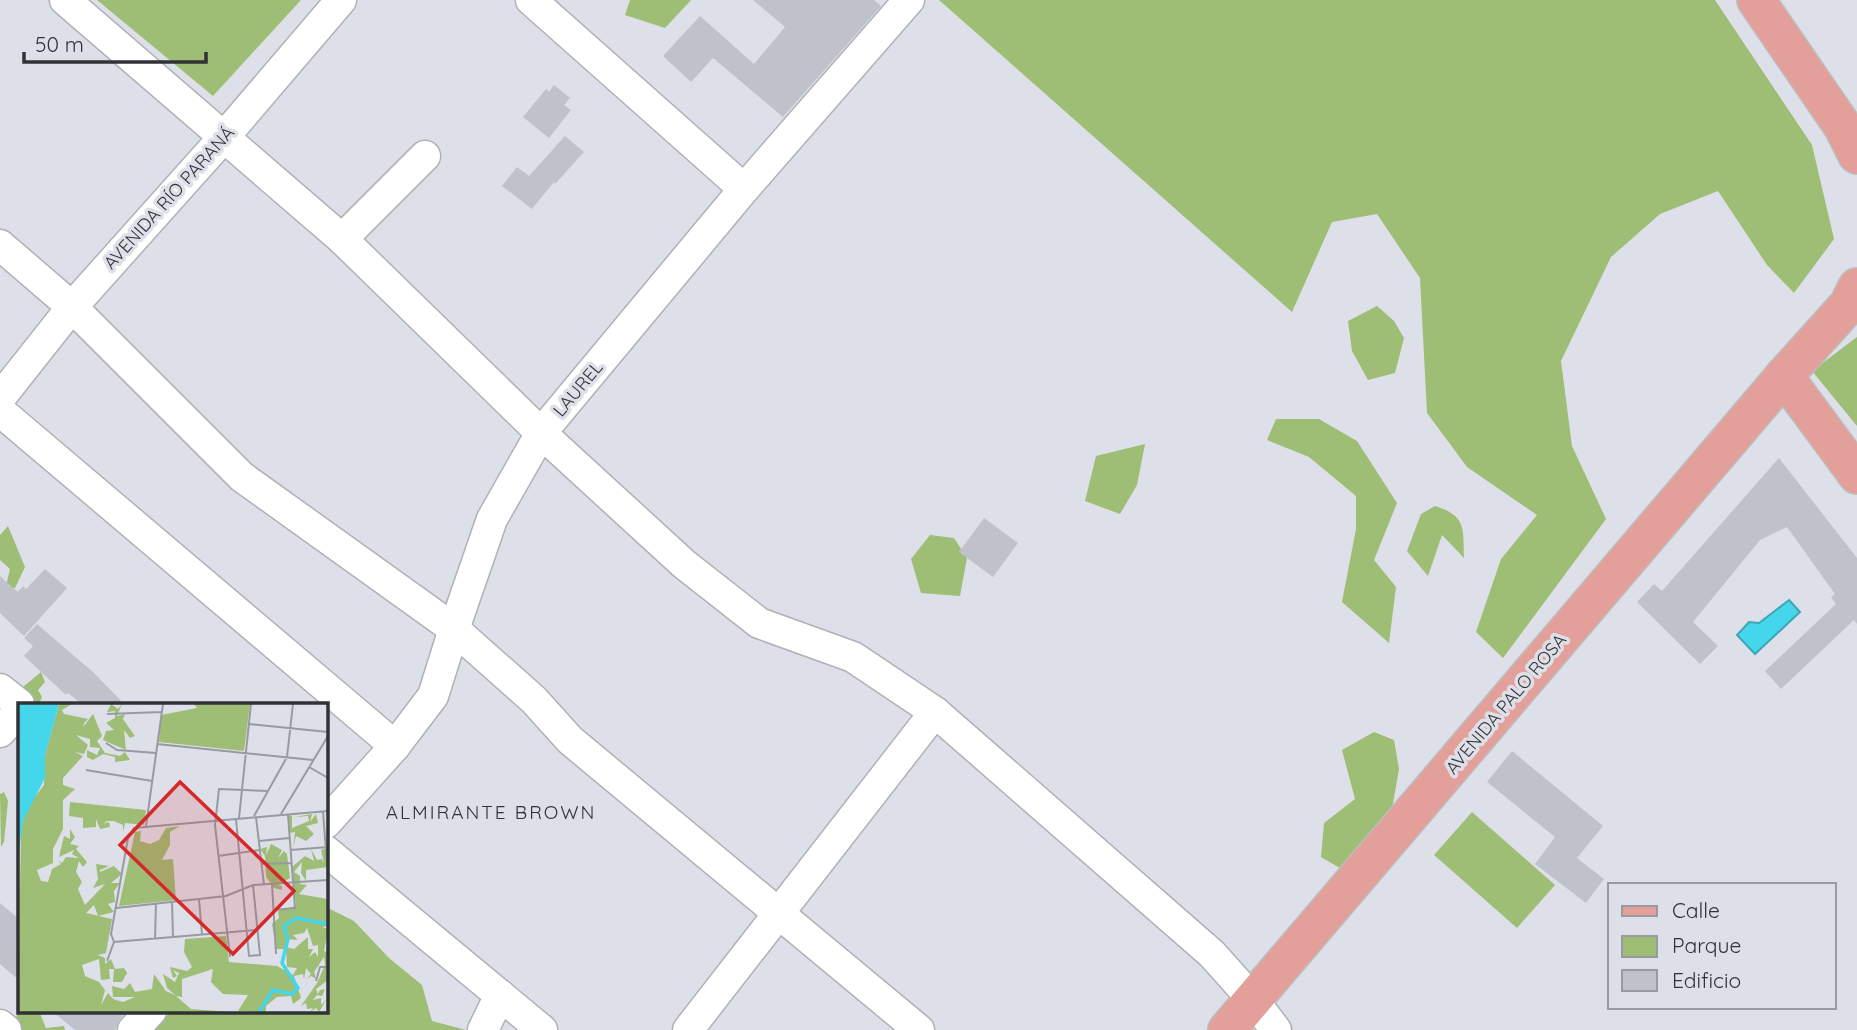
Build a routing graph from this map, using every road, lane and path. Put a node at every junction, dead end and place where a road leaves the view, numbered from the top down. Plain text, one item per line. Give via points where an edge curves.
1 (65, 0) edge
2 (341, 0) edge
3 (531, 0) edge
4 (909, 0) edge
5 (1756, 0) edge
6 (224, 137) junction
7 (1857, 155) edge
8 (425, 156) dead end
9 (744, 189) junction
10 (342, 239) junction
11 (0, 245) edge
12 (1857, 286) edge
13 (72, 307) junction
14 (1784, 376) junction
15 (0, 398) edge
16 (0, 411) edge
17 (541, 433) junction
18 (1857, 475) edge
19 (454, 629) junction
20 (0, 690) edge
21 (18, 704) edge
22 (18, 712) edge
23 (934, 712) junction
24 (0, 732) edge
25 (395, 746) junction
26 (327, 822) edge
27 (327, 852) edge
28 (778, 913) junction
29 (500, 995) junction
30 (1254, 1001) junction
31 (150, 1012) edge
32 (0, 1025) edge
33 (6, 1030) edge
34 (133, 1030) edge
35 (483, 1030) edge
36 (542, 1030) edge
37 (688, 1030) edge
38 (919, 1030) edge
39 (1227, 1030) edge
40 (1276, 1030) edge

1 - 6 street
2 - 6 street, AVENIDA RÍO PARANÁ
3 - 9 street
4 - 9 street, LAUREL
5 - 7 main road via 1843,127
6 - 10 street
6 - 13 street, AVENIDA RÍO PARANÁ
8 - 10 street
9 - 17 street, LAUREL
10 - 17 street
11 - 13 street
12 - 14 main road via 1848,305
13 - 15 street, AVENIDA RÍO PARANÁ
13 - 19 street via 242,477
14 - 18 main road
14 - 30 main road, AVENIDA PALO ROSA
16 - 25 street
17 - 19 street, LAUREL via 492,519
17 - 23 street via 684,564 759,623 853,657
19 - 25 street, LAUREL via 433,696
19 - 28 street via 534,700 570,740
20 - 21 street
22 - 24 street
23 - 28 street
23 - 30 street via 1212,954
25 - 26 street, LAUREL
27 - 29 street
28 - 37 street
28 - 38 street
29 - 35 street
29 - 36 street
30 - 39 main road, AVENIDA PALO ROSA
30 - 40 street
31 - 34 street
32 - 33 street

